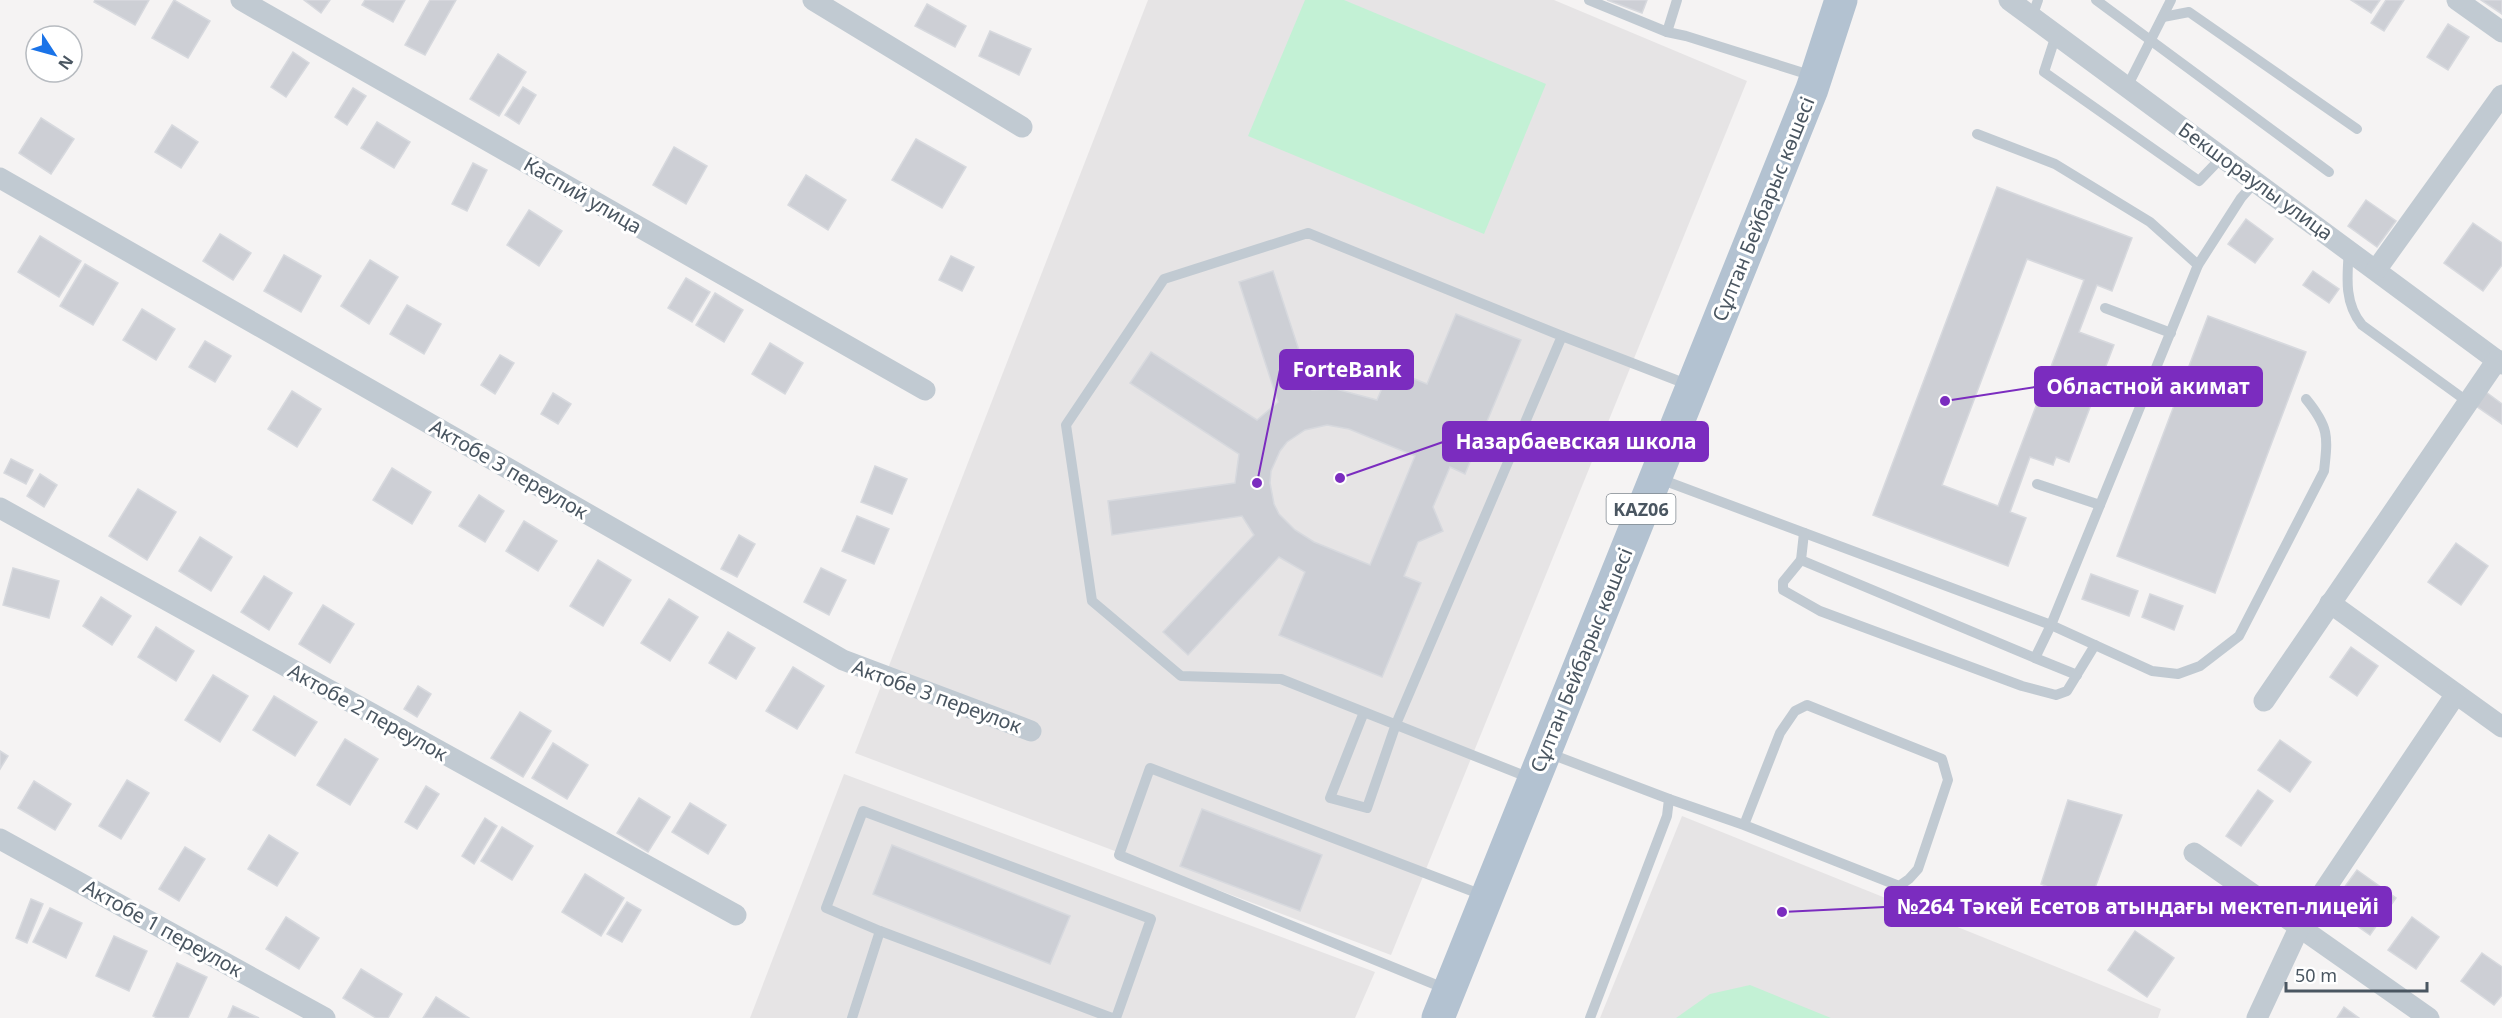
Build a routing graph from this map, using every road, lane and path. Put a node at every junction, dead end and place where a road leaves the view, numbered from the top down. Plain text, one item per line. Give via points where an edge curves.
1 (241, 0) edge
2 (813, 0) edge
3 (1589, 0) edge
4 (1677, 0) edge
5 (1841, 0) edge
6 (2009, 0) edge
7 (2096, 0) edge
8 (2171, 0) edge
9 (2457, 0) edge
10 (2035, 8) edge
11 (2163, 17) junction
12 (1667, 32) junction
13 (2502, 32) edge
14 (2056, 35) junction
15 (2151, 40) junction
16 (1816, 77) junction
17 (2127, 87) junction
18 (2502, 95) edge
19 (1022, 127) dead end
20 (2357, 129) dead end
21 (1977, 134) dead end
22 (2222, 157) junction
23 (2329, 172) dead end
24 (0, 178) edge
25 (2256, 182) junction
26 (2349, 249) junction
27 (2198, 265) junction
28 (2376, 270) junction
29 (2105, 308) dead end
30 (2171, 333) junction
31 (1562, 336) junction
32 (2499, 362) edge
33 (1692, 386) junction
34 (925, 390) dead end
35 (2306, 399) dead end
36 (2468, 402) junction
37 (1654, 476) junction
38 (2037, 483) dead end
39 (2100, 505) junction
40 (0, 508) edge
41 (1803, 532) junction
42 (1801, 561) junction
43 (2330, 603) junction
44 (2051, 625) junction
45 (2095, 645) junction
46 (2035, 658) junction
47 (2077, 675) junction
48 (2456, 694) junction
49 (2264, 701) dead end
50 (1364, 712) junction
51 (1396, 724) junction
52 (2502, 727) edge
53 (1031, 731) dead end
54 (1539, 765) junction
55 (1669, 799) junction
56 (1744, 825) junction
57 (0, 839) edge
58 (2194, 853) dead end
59 (1486, 897) junction
60 (736, 915) dead end
61 (2299, 928) junction
62 (880, 931) junction
63 (1443, 1004) edge
64 (325, 1018) edge
65 (852, 1018) edge
66 (1114, 1018) edge
67 (1590, 1018) edge
68 (2256, 1018) edge
69 (2429, 1018) edge

1 - 34 street, Каспий улица
2 - 19 street
3 - 12 lane
4 - 12 lane
5 - 16 main road, Сұлтан Бейбарыс көшесі / KAZ06
6 - 10 street, Бекшораулы улица
7 - 15 lane
8 - 11 lane
9 - 13 street
10 - 14 street, Бекшораулы улица
11 - 15 lane
11 - 20 lane via 2189,12
12 - 16 lane
14 - 17 street, Бекшораулы улица
14 - 22 lane via 2044,72 2199,181
15 - 17 lane
15 - 23 lane
16 - 33 main road, Сұлтан Бейбарыс көшесі / KAZ06
17 - 22 street, Бекшораулы улица
18 - 28 street
21 - 27 lane via 2055,164 2150,222
22 - 25 street, Бекшораулы улица
24 - 53 street, Актобе 3 переулок via 843,660
25 - 26 street, Бекшораулы улица
25 - 27 lane via 2241,198
26 - 28 street, Бекшораулы улица
26 - 36 lane via 2349,302 2362,325
27 - 30 lane
28 - 32 street, Бекшораулы улица
29 - 30 lane
30 - 39 lane
31 - 33 lane
31 - 50 lane via 1308,233 1164,279 1066,425 1092,601 1181,676 1281,679
31 - 51 lane
32 - 36 street
33 - 37 main road, Сұлтан Бейбарыс көшесі / KAZ06
35 - 45 lane via 2322,419 2327,444 2324,471 2239,636 2200,666 2178,674 2152,671
36 - 43 street
37 - 41 lane
37 - 54 main road, Сұлтан Бейбарыс көшесі / KAZ06
38 - 39 lane
39 - 44 lane
40 - 60 street, Актобе 2 переулок
41 - 42 lane
41 - 44 lane
42 - 46 lane
42 - 47 lane via 1783,582 1783,590 1820,611 2056,695 2067,691
43 - 48 street
43 - 49 street
44 - 45 lane
44 - 46 lane
45 - 47 lane
46 - 47 lane
48 - 52 street
48 - 61 street
50 - 51 lane
50 - 51 lane via 1330,798 1367,808
51 - 54 lane
54 - 55 lane
54 - 59 main road, Сұлтан Бейбарыс көшесі / KAZ06
55 - 56 lane
55 - 67 lane
56 - 56 lane via 1780,733 1795,711 1807,705 1942,759 1948,780 1918,869 1899,885
57 - 64 street, Актобе 1 переулок
58 - 61 street
59 - 63 main road, Сұлтан Бейбарыс көшесі / KAZ06
59 - 63 lane via 1150,768 1119,855
61 - 68 street
61 - 69 street
62 - 65 lane
62 - 66 lane
62 - 66 lane via 826,908 863,811 1151,920

